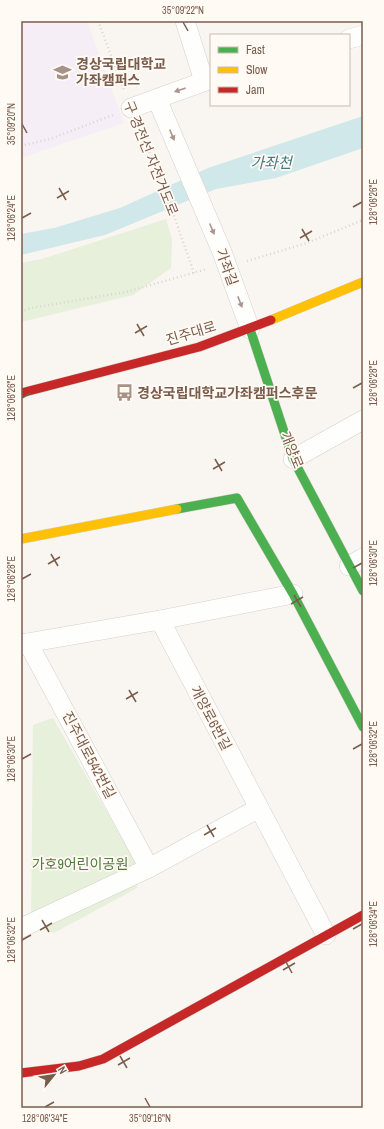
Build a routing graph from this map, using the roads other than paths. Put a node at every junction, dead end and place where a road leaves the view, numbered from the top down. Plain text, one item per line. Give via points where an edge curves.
1 (185, 21) edge
2 (363, 35) edge
3 (350, 39) edge
4 (207, 80) edge
5 (157, 99) junction
6 (135, 116) road end
7 (363, 282) edge
8 (250, 329) junction
9 (21, 392) edge
10 (363, 420) edge
11 (293, 459) junction
12 (21, 539) edge
13 (356, 562) edge
14 (363, 591) edge
15 (293, 594) junction
16 (160, 620) junction
17 (25, 643) edge
18 (363, 727) edge
19 (259, 808) junction
20 (149, 868) junction
21 (363, 915) edge
22 (21, 928) edge
23 (326, 934) junction
24 (21, 1073) edge

1 - 4 street
2 - 3 street
4 -> 5 street
5 - 6 street
5 -> 8 street, 가좌길 via 222,252
7 - 8 street, 진주대로
8 - 9 street, 진주대로 via 199,347
8 - 11 street, 개양로
10 - 11 street
11 - 13 street, 개양로
12 - 15 street via 236,498
13 - 14 street, 개양로
15 - 16 street
15 - 18 street
16 - 17 street
16 - 19 street, 개양로6번길
17 - 20 street, 진주대로542번길
19 - 20 street
19 - 23 street, 개양로6번길
20 - 22 street
21 - 23 street
23 - 24 street via 103,1059 79,1066

